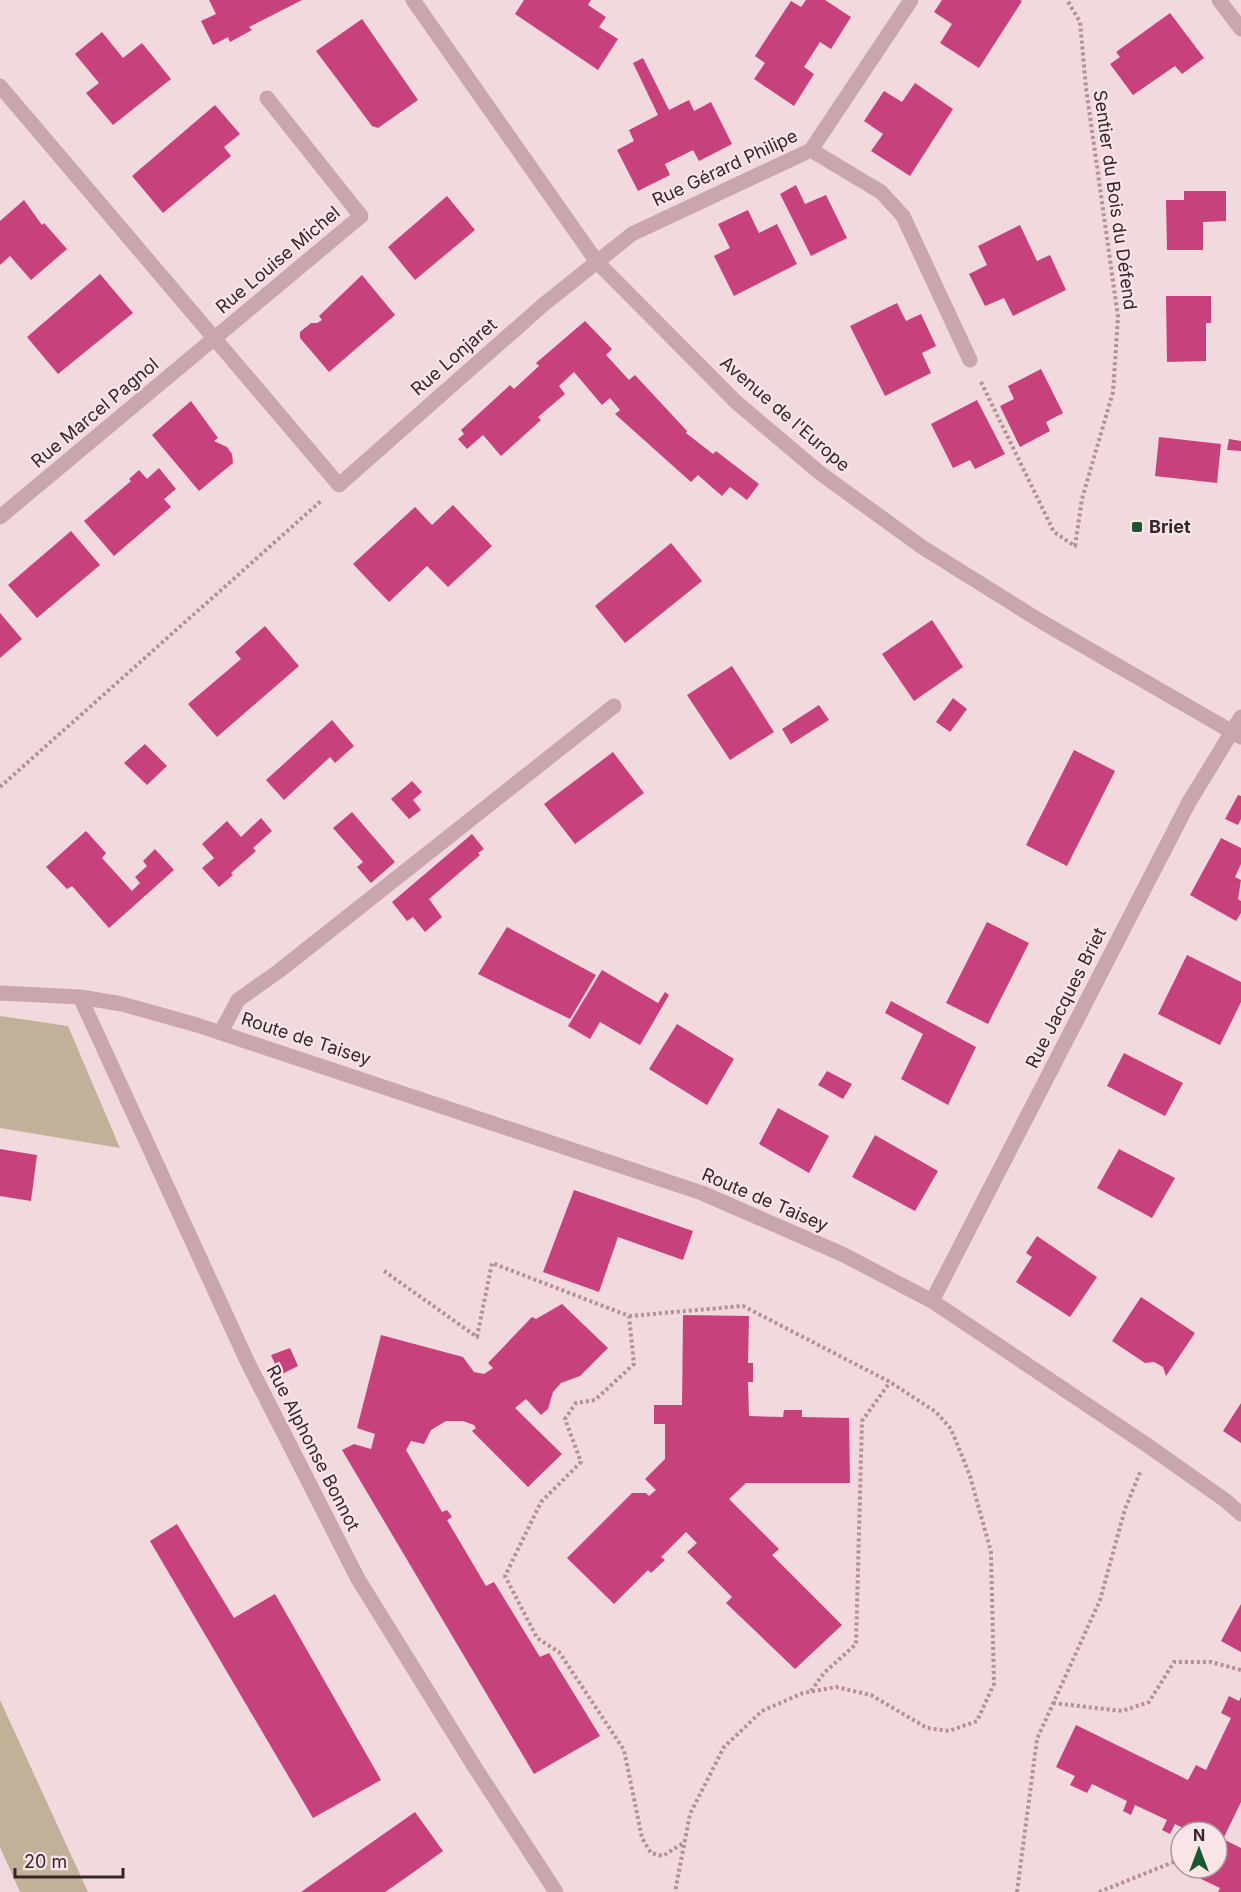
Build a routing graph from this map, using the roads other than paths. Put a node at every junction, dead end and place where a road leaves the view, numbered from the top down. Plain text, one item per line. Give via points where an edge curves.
1 (413, 0) edge
2 (911, 0) edge
3 (1219, 0) edge
4 (1241, 29) edge
5 (0, 86) edge
6 (267, 98) dead end
7 (811, 150) junction
8 (597, 262) junction
9 (214, 338) junction
10 (970, 360) road end
11 (339, 485) joint
12 (0, 518) edge
13 (614, 706) dead end
14 (1241, 717) edge
15 (1236, 734) edge
16 (0, 993) edge
17 (80, 997) junction
18 (221, 1032) junction
19 (932, 1301) junction
20 (1241, 1514) edge
21 (556, 1892) edge

1 - 8 street, Avenue de l'Europe
2 - 7 street, Rue Gérard Philipe
3 - 4 street
5 - 9 street, Rue Louise Michel
6 - 9 street, Rue Louise Michel via 361,216
7 - 8 street, Rue Gérard Philipe via 632,234
7 - 10 street via 881,192 903,216
8 - 11 street, Rue Lonjaret
8 - 15 street, Avenue de l'Europe via 736,402 820,473 922,548
9 - 11 street, Rue Louise Michel
9 - 12 street, Rue Marcel Pagnol
13 - 18 street, Route de Taisey via 238,1000
14 - 15 street, Rue Jacques Briet
15 - 19 street, Rue Jacques Briet via 1189,802
16 - 17 street, Route de Taisey
17 - 18 street, Route de Taisey via 122,1004
17 - 21 street, Rue Alphonse Bonnot via 248,1363 358,1579
18 - 19 street, Route de Taisey via 702,1193 842,1254
19 - 20 street, Route de Taisey via 1150,1447

